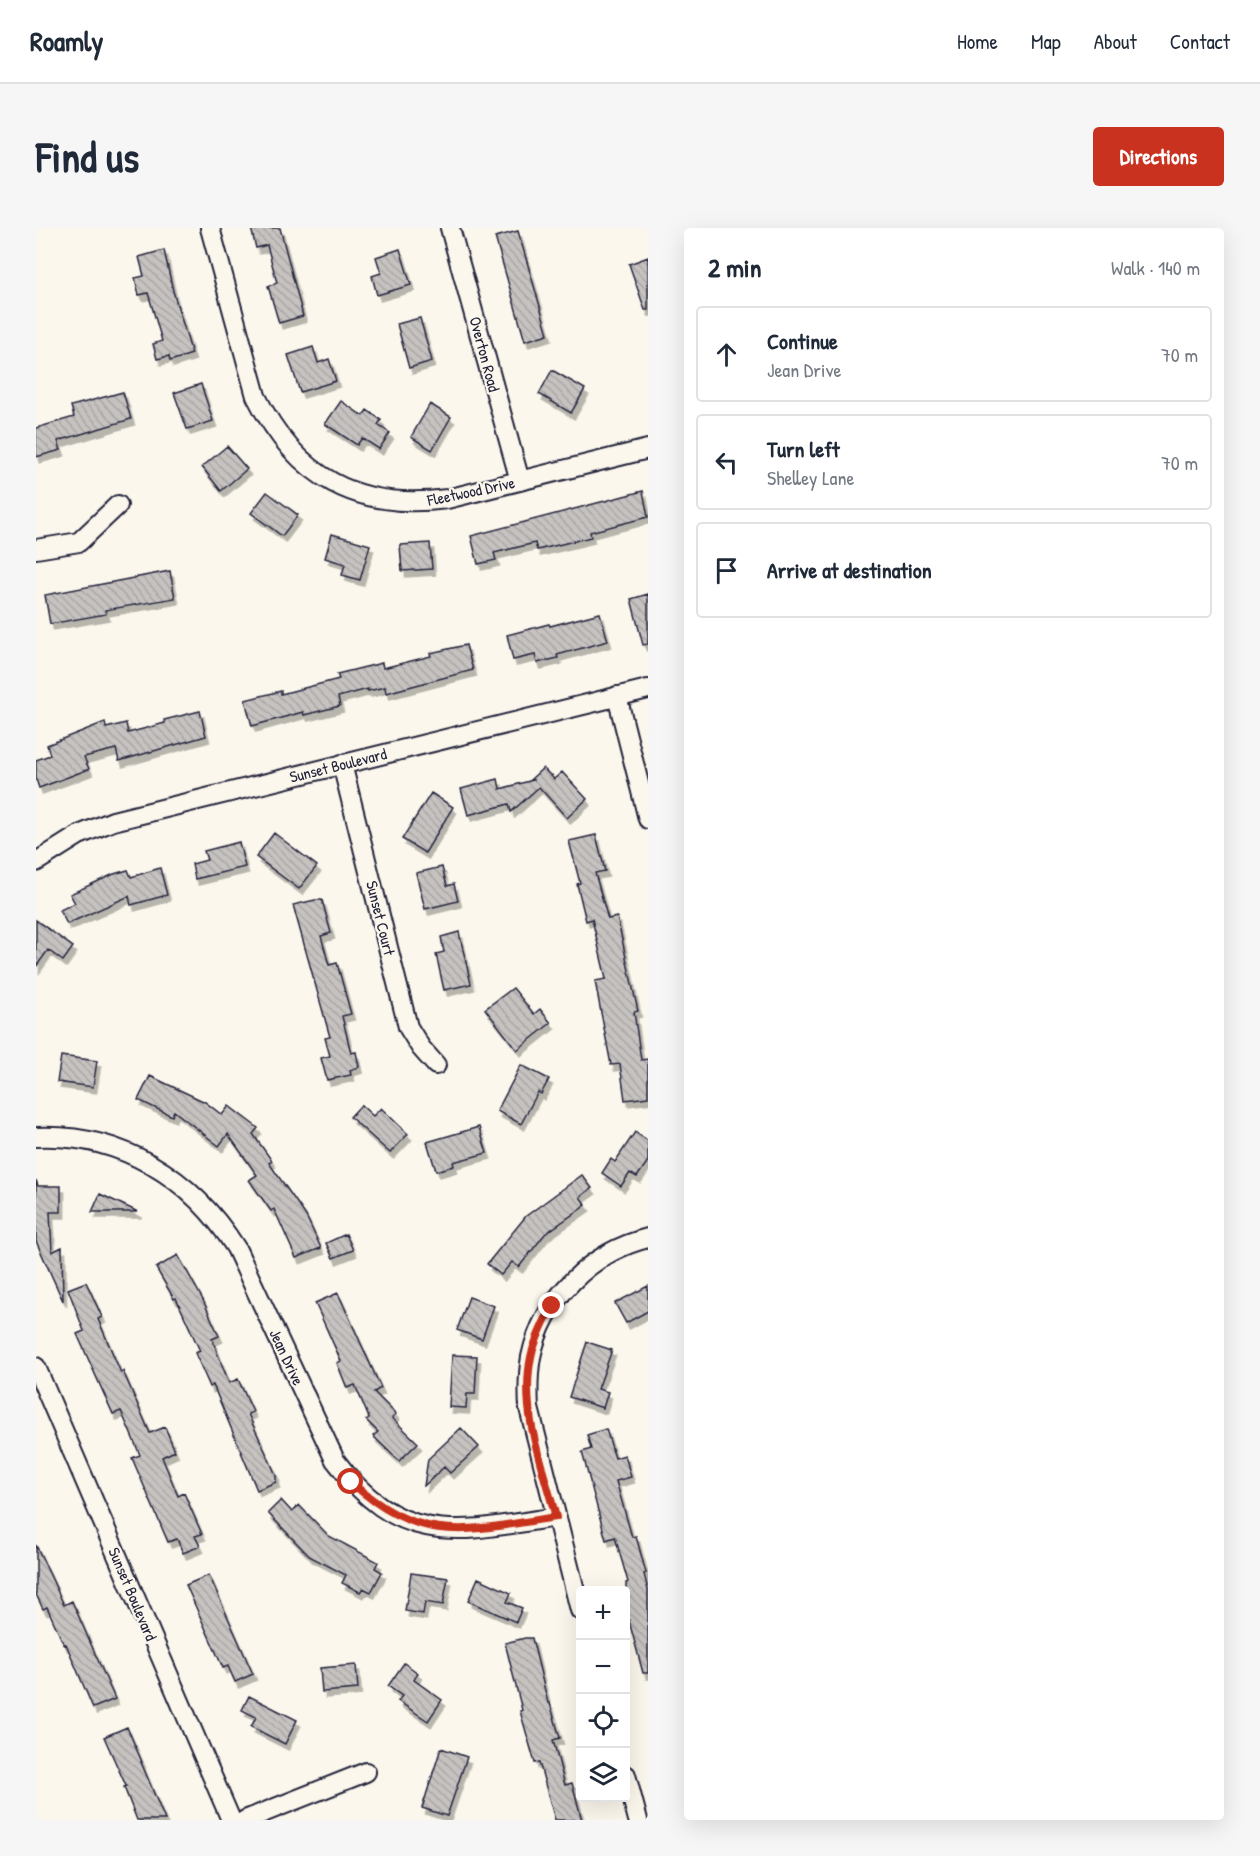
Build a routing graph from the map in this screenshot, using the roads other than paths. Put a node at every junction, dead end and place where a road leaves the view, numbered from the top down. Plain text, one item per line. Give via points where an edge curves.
1 (210, 228) edge
2 (450, 228) edge
3 (648, 449) edge
4 (520, 481) junction
5 (118, 505) dead end
6 (36, 549) edge
7 (648, 689) edge
8 (617, 696) junction
9 (342, 764) junction
10 (648, 819) edge
11 (36, 862) edge
12 (436, 1065) dead end
13 (36, 1137) edge
14 (648, 1238) edge
15 (36, 1367) edge
16 (556, 1517) junction
17 (576, 1594) edge
18 (366, 1772) dead end
19 (630, 1790) edge
20 (231, 1820) edge
21 (245, 1820) edge
22 (638, 1820) edge

1 - 4 street, Fleetwood Drive via 256,396 286,446 307,466 358,494 389,501 447,499
2 - 4 street, Overton Road
3 - 4 street, Fleetwood Drive
5 - 6 street via 79,542
7 - 8 street, Sunset Boulevard
8 - 9 street, Sunset Boulevard
8 - 10 street
9 - 11 street, Sunset Boulevard via 113,821 79,835
9 - 12 street, Sunset Court via 408,1027
13 - 16 street, Jean Drive via 82,1139 116,1148 177,1180 203,1203 236,1248 335,1460 372,1501 398,1517 454,1530
14 - 16 street via 610,1252 569,1284 552,1306 531,1356 529,1408
15 - 20 street, Sunset Boulevard
16 - 17 street
18 - 21 street
19 - 22 street

